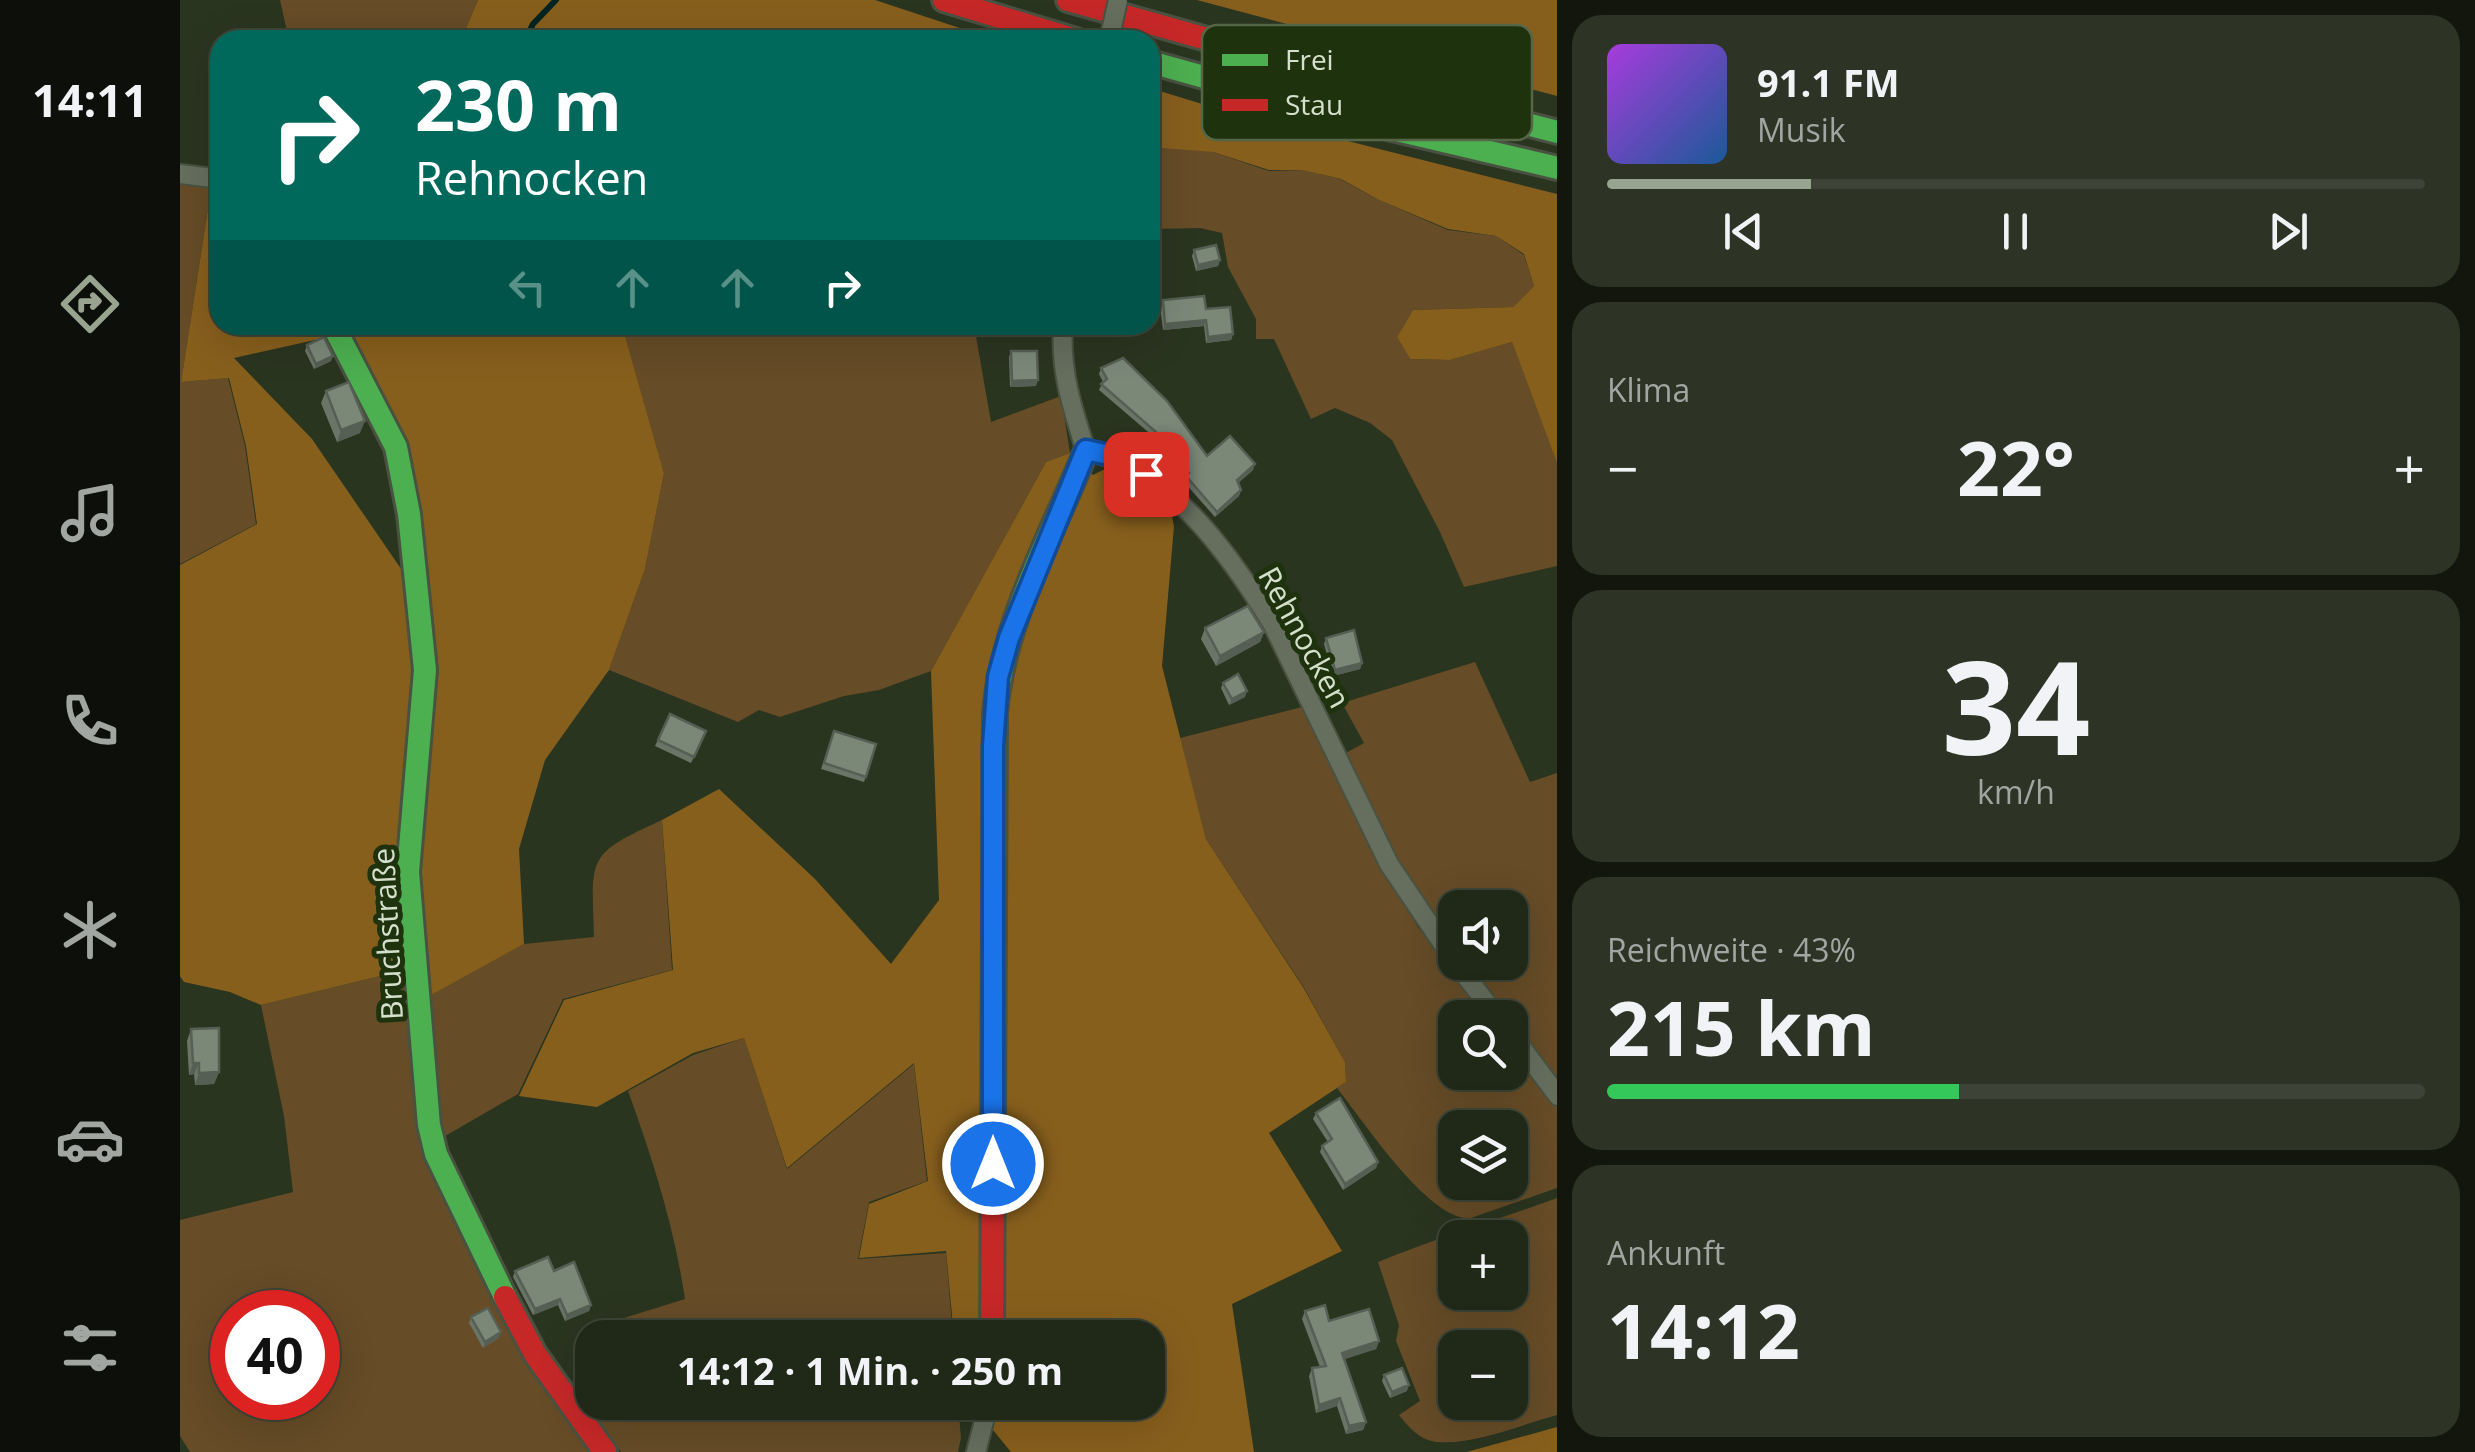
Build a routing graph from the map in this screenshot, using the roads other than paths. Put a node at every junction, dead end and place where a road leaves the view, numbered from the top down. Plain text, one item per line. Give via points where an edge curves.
1 (944, 0) edge
2 (1068, 0) edge
3 (1118, 0) edge
4 (1043, 30) edge
5 (1111, 30) edge
6 (1202, 38) edge
7 (1160, 65) edge
8 (1202, 77) edge
9 (1532, 126) edge
10 (1557, 132) edge
11 (1436, 140) edge
12 (1557, 168) edge
13 (180, 174) edge
14 (210, 178) edge
15 (338, 335) edge
16 (1063, 335) edge
17 (1086, 450) junction
18 (1438, 937) edge
19 (1469, 980) edge
20 (1484, 1000) edge
21 (1528, 1056) edge
22 (1557, 1095) edge
23 (992, 1320) edge
24 (984, 1420) edge
25 (606, 1452) edge
26 (976, 1452) edge

1 - 4 main road
2 - 6 main road
3 - 5 street, bridge
7 - 8 main road
9 - 10 main road
11 - 12 main road
13 - 14 street
15 - 25 main road, Bruchstraße via 396,446 410,514 425,670 408,872 429,1125 436,1154 534,1354
16 - 17 street via 1067,393
17 - 18 street, Rehnocken via 1134,468 1172,495 1252,591 1389,864
17 - 23 main road via 998,677
19 - 20 street, Rehnocken
21 - 22 street
24 - 26 street

